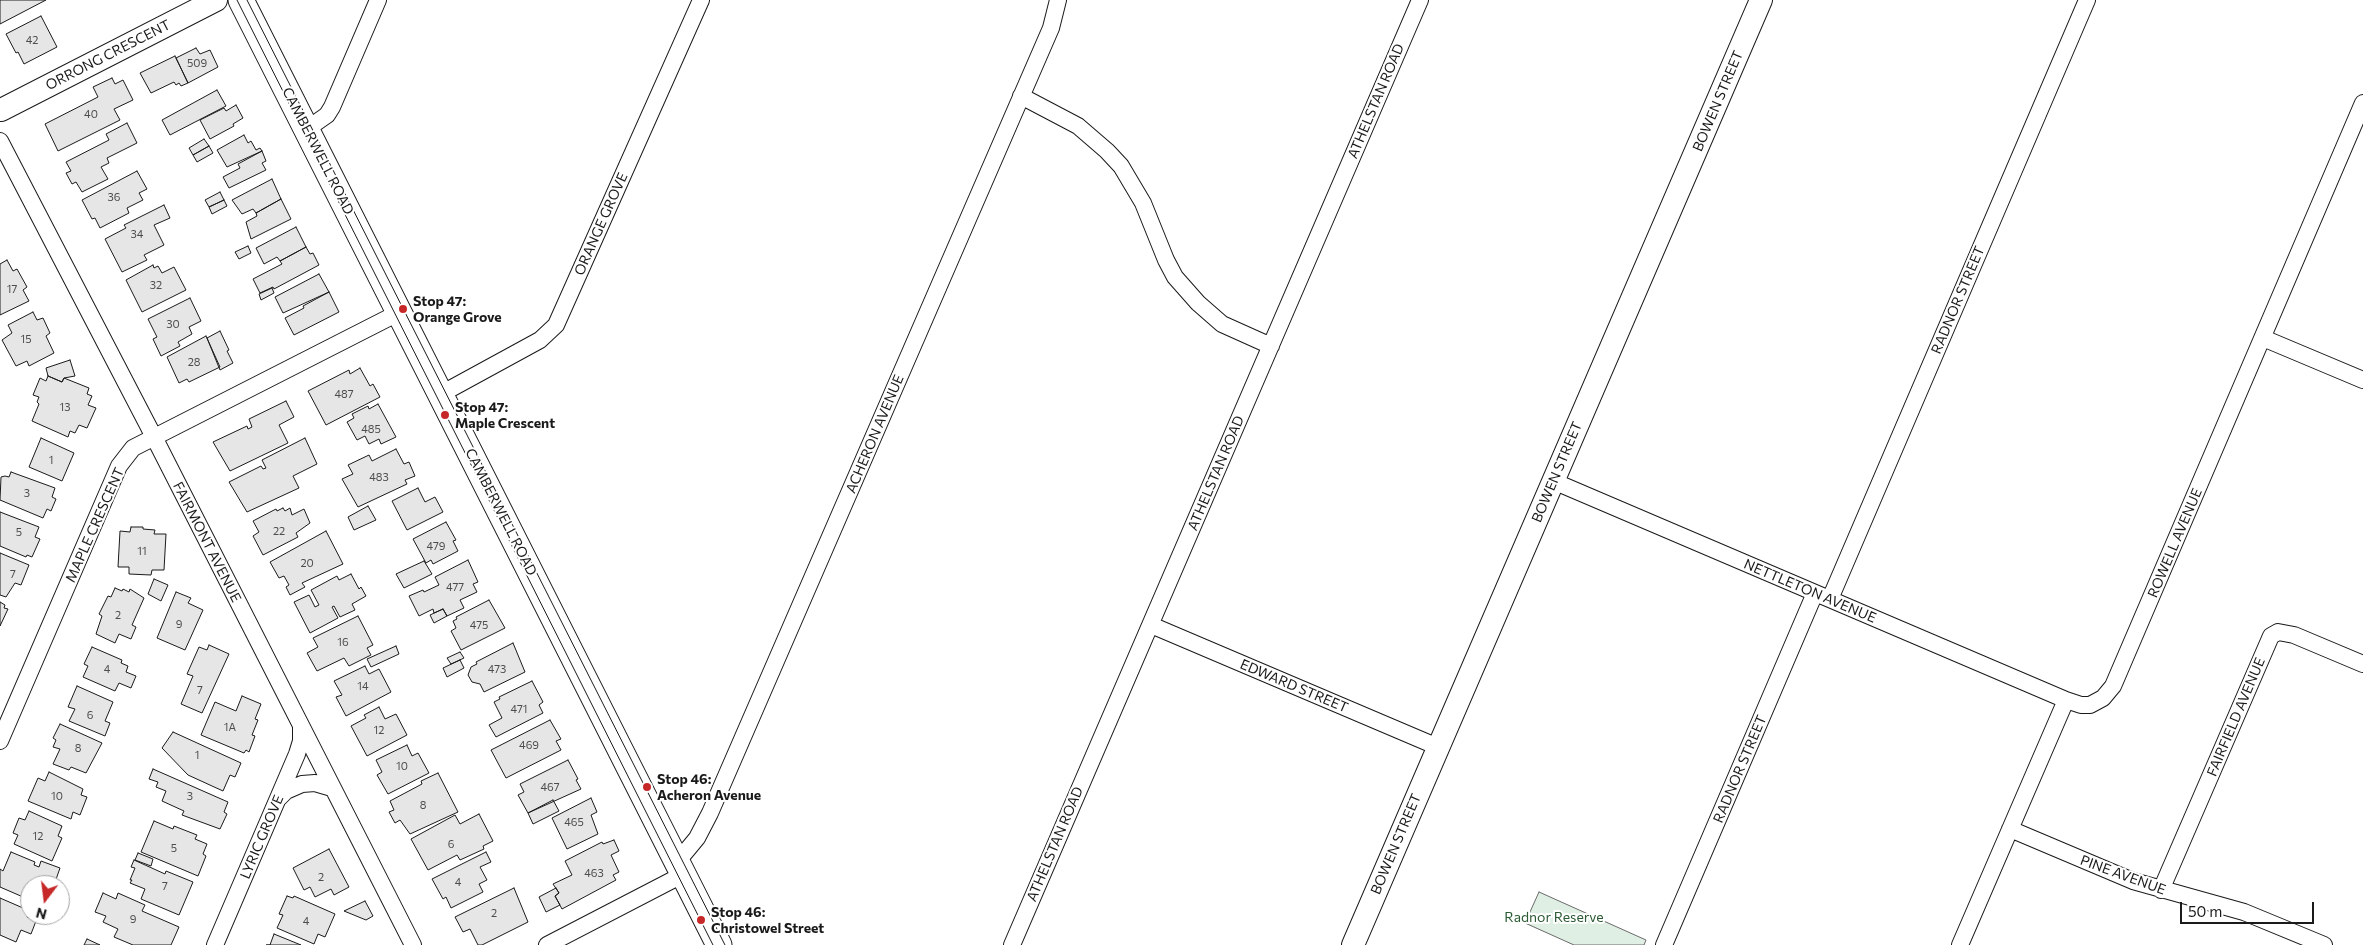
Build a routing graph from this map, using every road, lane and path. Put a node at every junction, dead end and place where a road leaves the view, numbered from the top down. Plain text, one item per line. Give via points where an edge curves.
1 (216, 0) edge
2 (241, 0) edge
3 (378, 0) edge
4 (701, 0) edge
5 (1058, 0) edge
6 (1761, 0) edge
7 (2087, 0) edge
8 (1416, 1) edge
9 (1021, 96) junction
10 (2363, 104) edge
11 (0, 115) edge
12 (307, 129) junction
13 (0, 141) edge
14 (400, 312) junction
15 (2263, 338) junction
16 (1271, 346) junction
17 (2363, 380) edge
18 (441, 394) junction
19 (154, 437) junction
20 (1553, 481) junction
21 (1822, 596) junction
22 (1151, 625) junction
23 (2363, 664) edge
24 (2066, 700) junction
25 (301, 727) junction
26 (0, 741) edge
27 (1438, 747) junction
28 (332, 788) junction
29 (277, 800) junction
30 (2010, 829) junction
31 (681, 868) junction
32 (2161, 890) junction
33 (215, 945) edge
34 (413, 945) edge
35 (547, 945) edge
36 (719, 945) edge
37 (1012, 945) edge
38 (1353, 945) edge
39 (1664, 945) edge
40 (1960, 945) edge
41 (2324, 945) edge

1 - 11 street, ORRONG CRESCENT
2 - 12 main road, CAMBERWELL ROAD
3 - 12 street via 332,107 327,115
4 - 18 street, ORANGE GROVE via 556,325 540,340
5 - 9 street, ACHERON AVENUE via 1051,28
6 - 20 street, BOWEN STREET
7 - 21 street, RADNOR STREET
8 - 16 street, ATHELSTAN ROAD
9 - 16 street via 1078,126 1107,151 1121,166 1143,203 1175,277 1222,324
9 - 31 street, ACHERON AVENUE via 710,813
10 - 15 street, ROWELL AVENUE
12 - 14 main road, CAMBERWELL ROAD
13 - 19 street, FAIRMONT AVENUE
14 - 18 main road, CAMBERWELL ROAD
14 - 19 street, MAPLE CRESCENT
15 - 17 street
15 - 24 street, ROWELL AVENUE via 2113,686 2103,698 2090,705
16 - 22 street, ATHELSTAN ROAD
18 - 31 main road, CAMBERWELL ROAD
19 - 25 street, FAIRMONT AVENUE
19 - 26 street, MAPLE CRESCENT via 133,448 119,466
20 - 21 street, NETTLETON AVENUE
20 - 27 street, BOWEN STREET
21 - 24 street, NETTLETON AVENUE
21 - 39 street, RADNOR STREET
22 - 27 street, EDWARD STREET
22 - 37 street, ATHELSTAN ROAD
23 - 32 street, FAIRFIELD AVENUE via 2294,634 2278,632 2271,636
24 - 30 street
25 - 28 street, FAIRMONT AVENUE
25 - 29 street, LYRIC GROVE via 297,754
27 - 38 street, BOWEN STREET
28 - 29 street via 314,783 302,784 286,791
28 - 34 street, FAIRMONT AVENUE
29 - 33 street, LYRIC GROVE
30 - 32 street, PINE AVENUE
30 - 40 street
31 - 35 street
31 - 36 main road, CAMBERWELL ROAD
32 - 41 street, PINE AVENUE via 2244,912

